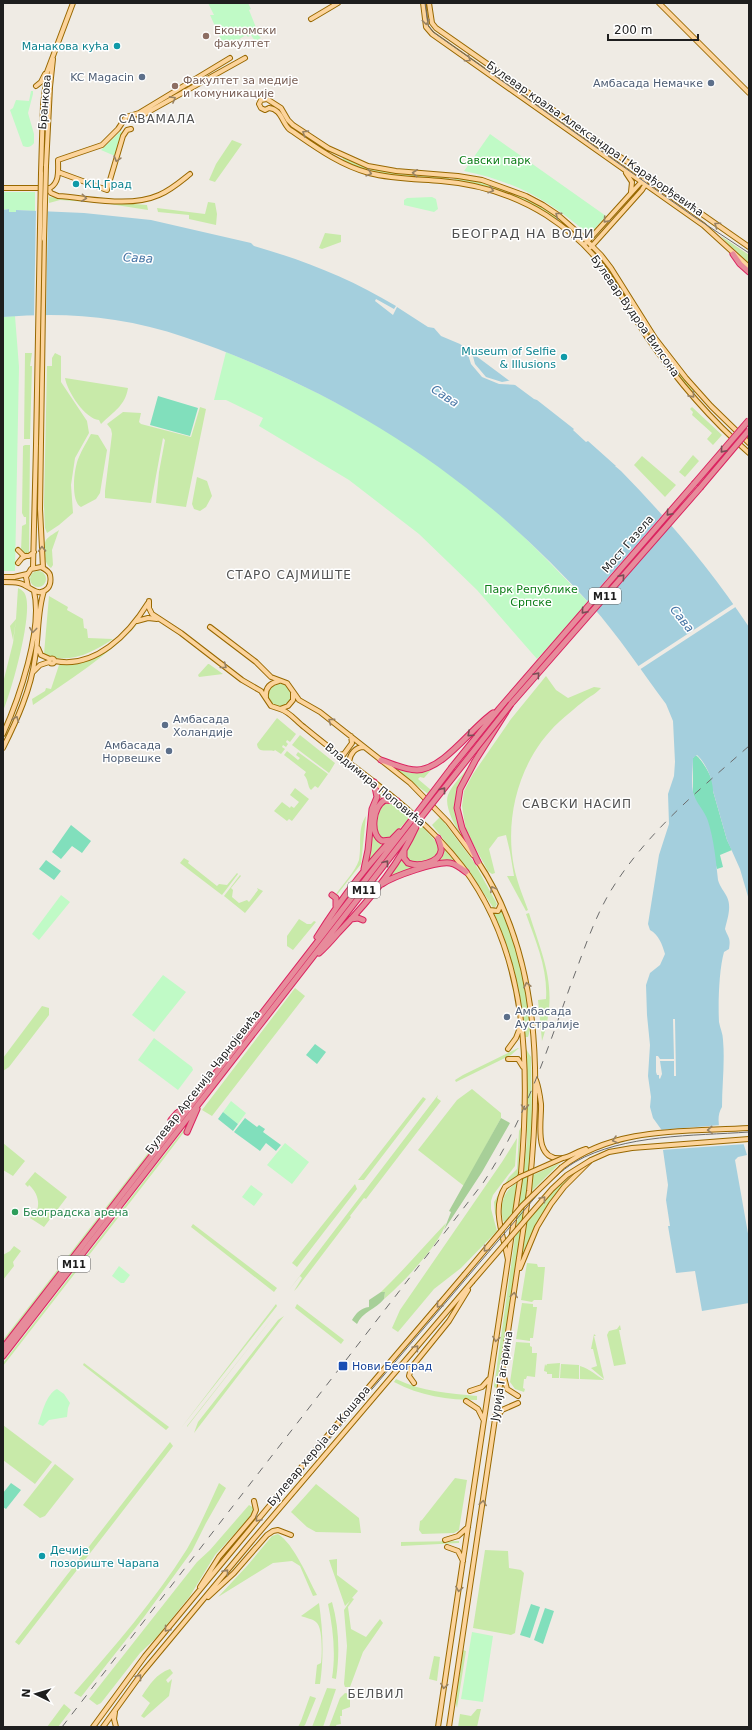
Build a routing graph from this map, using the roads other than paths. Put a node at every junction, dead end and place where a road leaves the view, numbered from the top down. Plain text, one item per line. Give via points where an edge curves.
1 (73, 3) edge
2 (337, 3) edge
3 (423, 3) edge
4 (429, 3) edge
5 (659, 3) edge
6 (311, 19) dead end
7 (54, 54) junction
8 (230, 58) dead end
9 (245, 58) dead end
10 (48, 66) junction
11 (36, 86) dead end
12 (749, 93) edge
13 (269, 101) junction
14 (269, 108) junction
15 (132, 116) junction
16 (130, 129) dead end
17 (44, 151) junction
18 (622, 168) junction
19 (58, 172) junction
20 (190, 174) dead end
21 (646, 176) junction
22 (641, 182) junction
23 (646, 185) junction
24 (3, 188) edge
25 (48, 189) junction
26 (630, 194) junction
27 (587, 241) junction
28 (583, 246) junction
29 (592, 246) junction
30 (749, 247) edge
31 (588, 250) junction
32 (733, 254) junction
33 (749, 267) edge
34 (749, 272) edge
35 (749, 420) edge
36 (749, 430) edge
37 (749, 443) edge
38 (38, 446) junction
39 (749, 453) edge
40 (18, 550) dead end
41 (34, 552) junction
42 (26, 556) junction
43 (18, 563) dead end
44 (34, 568) junction
45 (43, 568) junction
46 (26, 574) junction
47 (3, 577) edge
48 (3, 582) edge
49 (28, 587) junction
50 (34, 591) junction
51 (44, 591) junction
52 (160, 620) junction
53 (135, 623) junction
54 (210, 627) dead end
55 (37, 645) junction
56 (51, 661) junction
57 (32, 674) junction
58 (280, 681) junction
59 (293, 692) junction
60 (266, 698) junction
61 (511, 704) junction
62 (280, 709) junction
63 (499, 709) junction
64 (3, 734) edge
65 (351, 736) junction
66 (364, 746) junction
67 (3, 748) edge
68 (339, 755) junction
69 (381, 760) junction
70 (349, 762) junction
71 (374, 782) junction
72 (397, 801) junction
73 (414, 817) junction
74 (419, 820) junction
75 (438, 838) junction
76 (391, 840) junction
77 (404, 849) junction
78 (478, 862) junction
79 (364, 870) junction
80 (466, 872) junction
81 (379, 885) junction
82 (345, 894) junction
83 (501, 903) junction
84 (336, 907) junction
85 (360, 909) junction
86 (489, 909) junction
87 (351, 919) junction
88 (309, 958) junction
89 (522, 1021) junction
90 (533, 1024) joint
91 (523, 1048) joint
92 (508, 1049) dead end
93 (508, 1059) dead end
94 (524, 1068) junction
95 (535, 1077) junction
96 (197, 1102) junction
97 (171, 1120) dead end
98 (749, 1128) edge
99 (187, 1132) dead end
100 (749, 1139) edge
101 (590, 1149) junction
102 (563, 1158) junction
103 (591, 1160) junction
104 (508, 1264) junction
105 (517, 1275) junction
106 (472, 1282) junction
107 (3, 1348) edge
108 (3, 1356) edge
109 (503, 1372) junction
110 (491, 1377) junction
111 (414, 1383) dead end
112 (470, 1392) dead end
113 (518, 1396) dead end
114 (466, 1401) dead end
115 (518, 1403) dead end
116 (484, 1422) junction
117 (495, 1422) junction
118 (254, 1501) dead end
119 (468, 1527) junction
120 (291, 1535) dead end
121 (445, 1540) dead end
122 (447, 1547) dead end
123 (463, 1563) junction
124 (196, 1595) junction
125 (200, 1603) junction
126 (116, 1708) junction
127 (93, 1727) edge
128 (103, 1727) edge
129 (116, 1727) edge
130 (438, 1727) edge
131 (449, 1727) edge

1 - 7 main road, Бранкова
2 - 6 main road
3 -> 18 main road, Булевар краља Александра I Карађорђевића via 426,27 436,37
4 - 21 main road, Булевар краља Александра I Карађорђевића via 432,23 440,31
5 - 12 main road
7 - 10 main road, Бранкова
7 - 17 main road, Бранкова
8 - 15 main road
15 -> 9 main road via 136,122 141,116
10 - 11 main road via 41,82
10 - 17 main road, Бранкова via 43,105
13 - 14 main road
13 - 14 main road via 263,99 259,104 263,110
27 -> 13 main road, Булевар Вудроа Вилсона via 543,205 503,187 466,177 368,166 343,155 293,125 282,108
14 -> 28 main road, Булевар Вудроа Вилсона via 278,112 290,130 338,160 381,176 464,183 500,193 545,214
15 - 19 main road via 126,117 102,145 58,160
16 -> 19 main road via 123,137 107,190
17 - 38 main road, bridge
18 - 22 main road, Булевар краља Александра I Карађорђевића
18 - 26 main road via 632,182
19 - 25 main road via 55,184
25 -> 20 main road via 58,196 137,201 166,192
21 - 22 main road
21 - 23 main road
30 -> 21 main road, Булевар краља Александра I Карађорђевића
22 - 23 main road, Булевар краља Александра I Карађорђевића
22 - 26 main road
23 - 29 main road
23 - 32 main road, Булевар краља Александра I Карађорђевића via 711,231
24 - 25 main road
26 -> 27 main road
27 - 28 main road
27 - 29 main road, Булевар Вудроа Вилсона
28 - 31 main road, Булевар Вудроа Вилсона
29 - 31 main road
29 - 37 main road, Булевар Вудроа Вилсона via 611,268 641,317 686,378
31 -> 39 main road, Булевар Вудроа Вилсона via 606,272 642,330 679,380
32 - 33 main road, Булевар краља Александра I Карађорђевића
32 - 34 highway
35 -> 63 highway, Мост Газела / M11, bridge
61 -> 36 highway, Мост Газела / M11, bridge
38 - 41 main road
45 -> 38 main road
40 - 42 main road via 21,555
41 - 42 main road
41 - 44 main road
42 - 43 main road
44 - 45 main road
44 - 46 main road
45 - 51 main road via 51,579 50,585
46 - 47 main road
46 - 49 main road
48 - 49 main road via 22,583
49 - 50 main road
50 - 51 main road
50 -> 64 main road via 34,621 27,667
51 - 55 main road
52 - 53 main road via 148,618
52 - 53 main road, Владимира Поповића via 150,612 149,601
52 -> 60 main road, Владимира Поповића via 260,691
53 - 56 main road via 124,635 102,651 71,662
54 - 58 main road, Владимира Поповића via 256,662 271,677
55 - 56 main road via 41,655
55 - 57 main road
56 - 57 main road via 40,666
67 -> 57 main road
58 - 59 main road, Владимира Поповића via 289,685
58 - 60 main road via 270,685
59 - 62 main road via 292,702 286,708
65 -> 59 main road, Владимира Поповића via 317,710 299,700
60 - 62 main road, Владимира Поповића via 270,705
74 -> 61 highway, M11, bridge
61 - 78 highway, bridge via 460,789 457,808 460,823
62 - 68 main road, Владимира Поповића via 289,713
63 -> 69 highway via 444,759 428,768 411,770
63 - 73 highway, M11, bridge
65 - 66 main road, Владимира Поповића
65 - 68 main road via 352,743 344,754
66 - 69 main road, Владимира Поповића
66 - 70 main road via 354,751
68 - 70 main road, Владимира Поповића
69 - 78 main road, Владимира Поповића via 441,813
70 - 71 main road, Владимира Поповића
71 - 72 main road, Владимира Поповића
71 - 79 highway via 377,796
72 - 75 main road, Владимира Поповића
72 - 76 highway via 385,800 379,803 376,810 376,834 382,840
73 - 76 highway
73 - 88 highway, Булевар Арсенија Чарнојевића / M11
74 - 77 highway
88 -> 74 highway, Булевар Арсенија Чарнојевића / M11
75 - 77 highway via 441,853 427,863 408,863 404,858
75 - 80 main road, Владимира Поповића
76 - 79 highway
77 - 81 highway
83 -> 78 main road, Владимира Поповића
79 - 82 highway
80 - 81 highway via 452,864 441,863 392,877
80 - 86 main road, Владимира Поповића
81 - 85 highway
82 - 84 highway
82 - 84 highway via 334,897
83 - 86 main road via 498,911
90 -> 83 main road, Владимира Поповића via 522,962
84 - 88 highway
85 - 87 highway
85 - 87 highway via 362,919
86 - 89 main road, Владимира Поповића via 510,960
87 - 88 highway via 321,951
88 - 96 highway, Булевар Арсенија Чарнојевића / M11
89 - 91 main road, Владимира Поповића
89 - 92 main road via 518,1035
90 - 95 main road, Јурија Гагарина
91 - 94 main road, Јурија Гагарина
93 - 94 main road via 518,1059
94 -> 104 main road, Јурија Гагарина via 522,1167
95 - 102 main road via 540,1093 542,1147 550,1155
95 - 105 main road, Јурија Гагарина via 532,1169
96 - 97 highway via 181,1110
96 - 99 highway
96 - 107 highway, Булевар Арсенија Чарнојевића / M11
96 - 108 highway, Булевар Арсенија Чарнојевића / M11
98 -> 101 main road, Булевар хероја са Кошара via 640,1135 614,1140
100 - 103 main road, Булевар хероја са Кошара via 642,1146 609,1152
101 - 102 main road
101 -> 124 main road, Булевар хероја са Кошара, bridge via 557,1171 522,1206
102 - 104 main road, bridge via 520,1177 501,1194 498,1206
103 - 105 main road, bridge via 564,1187 546,1211
106 -> 103 main road, Булевар хероја са Кошара, bridge via 552,1189
104 -> 110 main road, Јурија Гагарина
109 -> 105 main road, Јурија Гагарина
106 - 111 main road via 449,1321 412,1366 410,1376
125 -> 106 main road, Булевар хероја са Кошара
109 - 113 main road via 507,1389
109 - 117 main road, Јурија Гагарина
110 - 112 main road via 482,1387
110 - 116 main road, Јурија Гагарина
114 - 116 main road via 480,1410
115 - 117 main road via 502,1410
116 - 119 main road, Јурија Гагарина
131 -> 117 main road, Јурија Гагарина
118 - 124 main road via 255,1513 214,1564
119 - 121 main road via 458,1536
119 - 123 main road, Јурија Гагарина
120 - 125 main road via 278,1530 269,1533 225,1582
122 - 123 main road via 458,1552
123 -> 130 main road, Јурија Гагарина
124 -> 127 main road, Булевар хероја са Кошара via 136,1667
126 -> 125 main road, Булевар хероја са Кошара
126 - 128 main road, Булевар хероја са Кошара
126 - 129 main road

